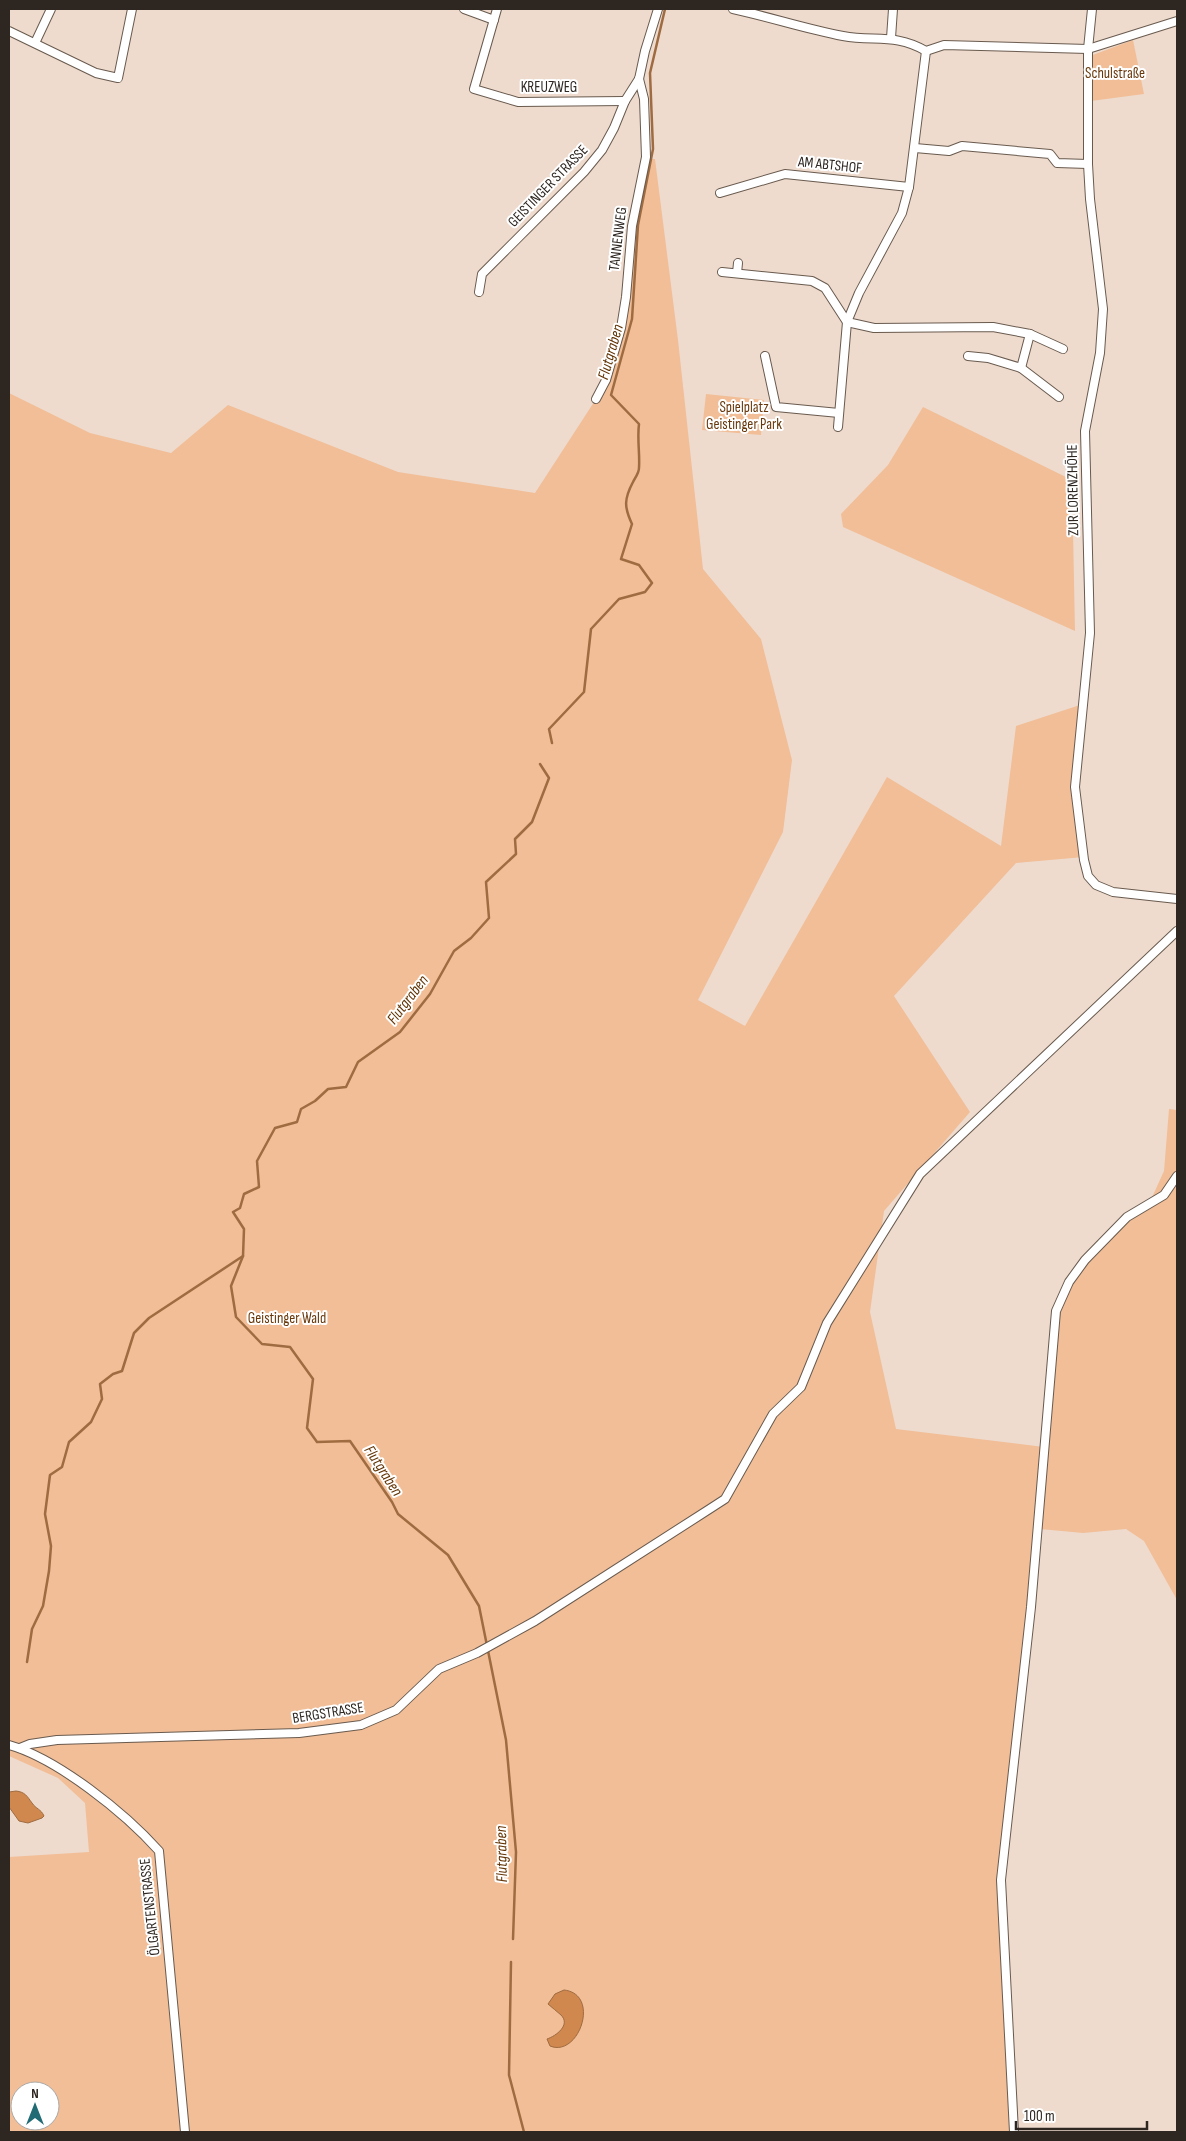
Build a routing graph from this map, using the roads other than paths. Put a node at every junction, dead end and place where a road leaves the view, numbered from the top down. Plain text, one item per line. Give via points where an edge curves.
1 (51, 9) edge
2 (132, 9) edge
3 (464, 9) edge
4 (497, 9) edge
5 (658, 9) edge
6 (735, 9) edge
7 (893, 9) edge
8 (1092, 9) edge
9 (494, 20) junction
10 (1177, 21) edge
11 (9, 31) edge
12 (891, 38) junction
13 (34, 43) junction
14 (1088, 49) junction
15 (926, 51) junction
16 (639, 79) junction
17 (625, 100) junction
18 (915, 148) junction
19 (1088, 164) junction
20 (909, 187) junction
21 (720, 193) dead end
22 (738, 262) dead end
23 (722, 272) dead end
24 (737, 273) junction
25 (479, 292) dead end
26 (847, 322) junction
27 (1030, 334) junction
28 (1064, 349) dead end
29 (765, 356) dead end
30 (968, 356) dead end
31 (1021, 368) junction
32 (1059, 397) dead end
33 (596, 399) dead end
34 (839, 413) junction
35 (838, 428) dead end
36 (1177, 899) edge
37 (1177, 931) edge
38 (1177, 1176) edge
39 (9, 1745) edge
40 (20, 1748) junction
41 (185, 2132) edge
42 (1014, 2132) edge

1 - 13 street
2 - 13 street via 118,78 96,73
3 - 9 street
4 - 9 street
5 - 16 street, GEISTINGER STRASSE
6 - 12 street via 846,36
7 - 12 street
8 - 14 street, ZUR LORENZHÖHE
9 - 17 street, KREUZWEG via 474,89 518,102
10 - 14 street
11 - 13 street
12 - 15 street via 911,42
14 - 15 street via 944,45
14 - 19 street, ZUR LORENZHÖHE
15 - 18 street
16 - 17 street, GEISTINGER STRASSE
16 - 33 street, TANNENWEG via 644,99 646,157 632,226 621,328 606,380
17 - 25 street, GEISTINGER STRASSE via 602,150 482,274
18 - 19 street via 949,151 962,146 1050,154 1058,163
18 - 20 street
19 - 36 street, ZUR LORENZHÖHE via 1103,309 1100,352 1085,431 1090,633 1075,787 1084,860 1088,876 1096,885 1112,892
20 - 21 street, AM ABTSHOF via 785,174
20 - 26 street via 902,213
22 - 24 street
23 - 24 street
24 - 26 street via 812,281 825,288
26 - 27 street via 874,328 993,327
26 - 34 street
27 - 28 street
27 - 31 street
29 - 34 street via 776,407
30 - 31 street
31 - 32 street
34 - 35 street
37 - 40 street, BERGSTRASSE via 920,1174 827,1323 801,1387 773,1414 725,1498 535,1621 477,1653 439,1668 396,1710 361,1725 299,1733 57,1740
38 - 42 street via 1164,1195 1127,1217 1085,1260 1069,1282 1056,1311 1031,1607 1001,1880
39 - 40 street, ÖLGARTENSTRASSE
40 - 41 street, ÖLGARTENSTRASSE via 71,1775 141,1831 159,1851

